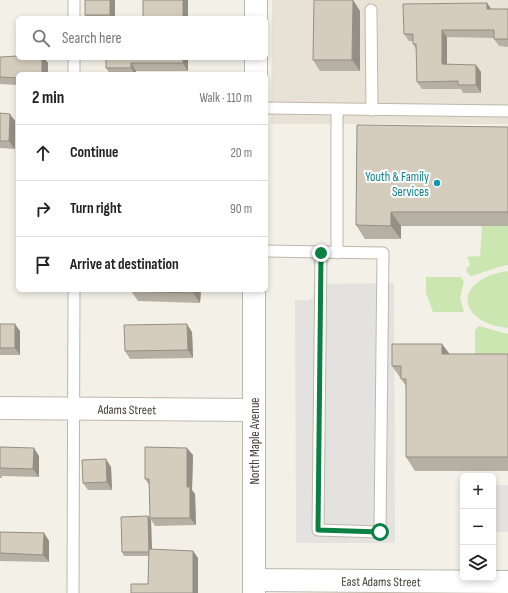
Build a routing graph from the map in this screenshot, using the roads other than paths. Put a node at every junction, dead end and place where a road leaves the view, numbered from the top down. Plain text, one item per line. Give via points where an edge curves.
1 (74, 0) edge
2 (256, 0) edge
3 (371, 10) dead end
4 (74, 16) edge
5 (256, 16) edge
6 (74, 60) edge
7 (256, 60) edge
8 (74, 72) edge
9 (256, 72) edge
10 (268, 108) edge
11 (337, 110) junction
12 (372, 110) junction
13 (508, 111) edge
14 (268, 251) edge
15 (321, 253) junction
16 (337, 253) junction
17 (74, 292) edge
18 (254, 292) edge
19 (0, 408) edge
20 (74, 409) junction
21 (254, 410) junction
22 (508, 582) edge
23 (254, 586) edge
24 (73, 593) edge

1 - 4 lane
2 - 5 street
3 - 12 lane
6 - 8 lane
7 - 9 street
10 - 11 lane
11 - 12 lane
11 - 16 lane
12 - 13 lane
14 - 15 lane
15 - 16 lane
15 - 16 lane via 318,530 380,532 383,253
17 - 20 lane
18 - 21 street, North Maple Avenue
19 - 20 street, Adams Street
20 - 21 street, Adams Street
20 - 24 lane
21 - 23 street, North Maple Avenue
22 - 23 street, East Adams Street

